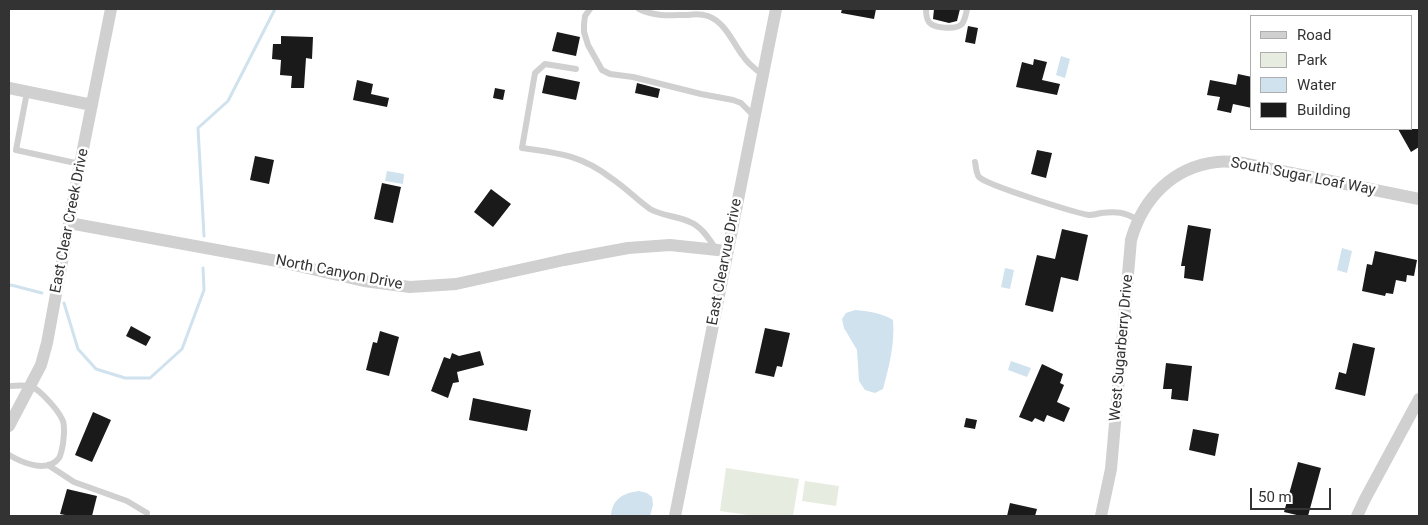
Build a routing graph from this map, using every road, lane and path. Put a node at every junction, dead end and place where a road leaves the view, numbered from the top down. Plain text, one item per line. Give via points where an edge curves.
1 (111, 9) edge
2 (590, 9) edge
3 (639, 9) edge
4 (776, 9) edge
5 (926, 9) edge
6 (967, 9) edge
7 (576, 69) dead end
8 (762, 75) junction
9 (9, 88) edge
10 (27, 92) junction
11 (92, 105) junction
12 (754, 117) junction
13 (975, 162) dead end
14 (80, 164) junction
15 (1162, 187) joint
16 (1419, 199) edge
17 (1138, 220) junction
18 (70, 223) junction
19 (722, 251) junction
20 (9, 386) edge
21 (30, 386) junction
22 (1419, 399) edge
23 (9, 426) edge
24 (9, 455) edge
25 (48, 465) junction
26 (147, 513) dead end
27 (675, 516) edge
28 (1101, 516) edge
29 (1357, 516) edge

1 - 11 street, East Clear Creek Drive
2 - 12 lane via 585,16 584,32 602,70 733,100 741,103
3 - 8 lane via 661,15 708,16 722,27 743,57
4 - 8 street, East Clearvue Drive
5 - 6 lane via 931,24 956,28 962,24
7 - 19 lane via 545,64 535,73 522,148 559,153 588,163 651,209 690,221
8 - 12 street, East Clearvue Drive
9 - 10 street
10 - 11 street
10 - 14 lane via 16,150
11 - 14 street, East Clear Creek Drive
12 - 19 street, East Clearvue Drive
13 - 17 lane via 977,175 1006,189 1090,215 1127,213
14 - 18 street, East Clear Creek Drive
15 - 16 street, South Sugar Loaf Way via 1200,165 1237,162
15 - 17 street, West Sugarberry Drive
17 - 28 street, West Sugarberry Drive via 1132,240 1111,469
18 - 19 street, North Canyon Drive via 277,261 364,281 410,287 456,284 628,248 670,245
18 - 21 street, East Clear Creek Drive via 47,343 41,365
19 - 27 street, East Clearvue Drive
20 - 21 lane
21 - 23 street, East Clear Creek Drive
21 - 25 lane via 53,405 63,421 62,448 58,459
22 - 29 street
24 - 25 lane via 20,462
25 - 26 lane via 74,482 126,501

